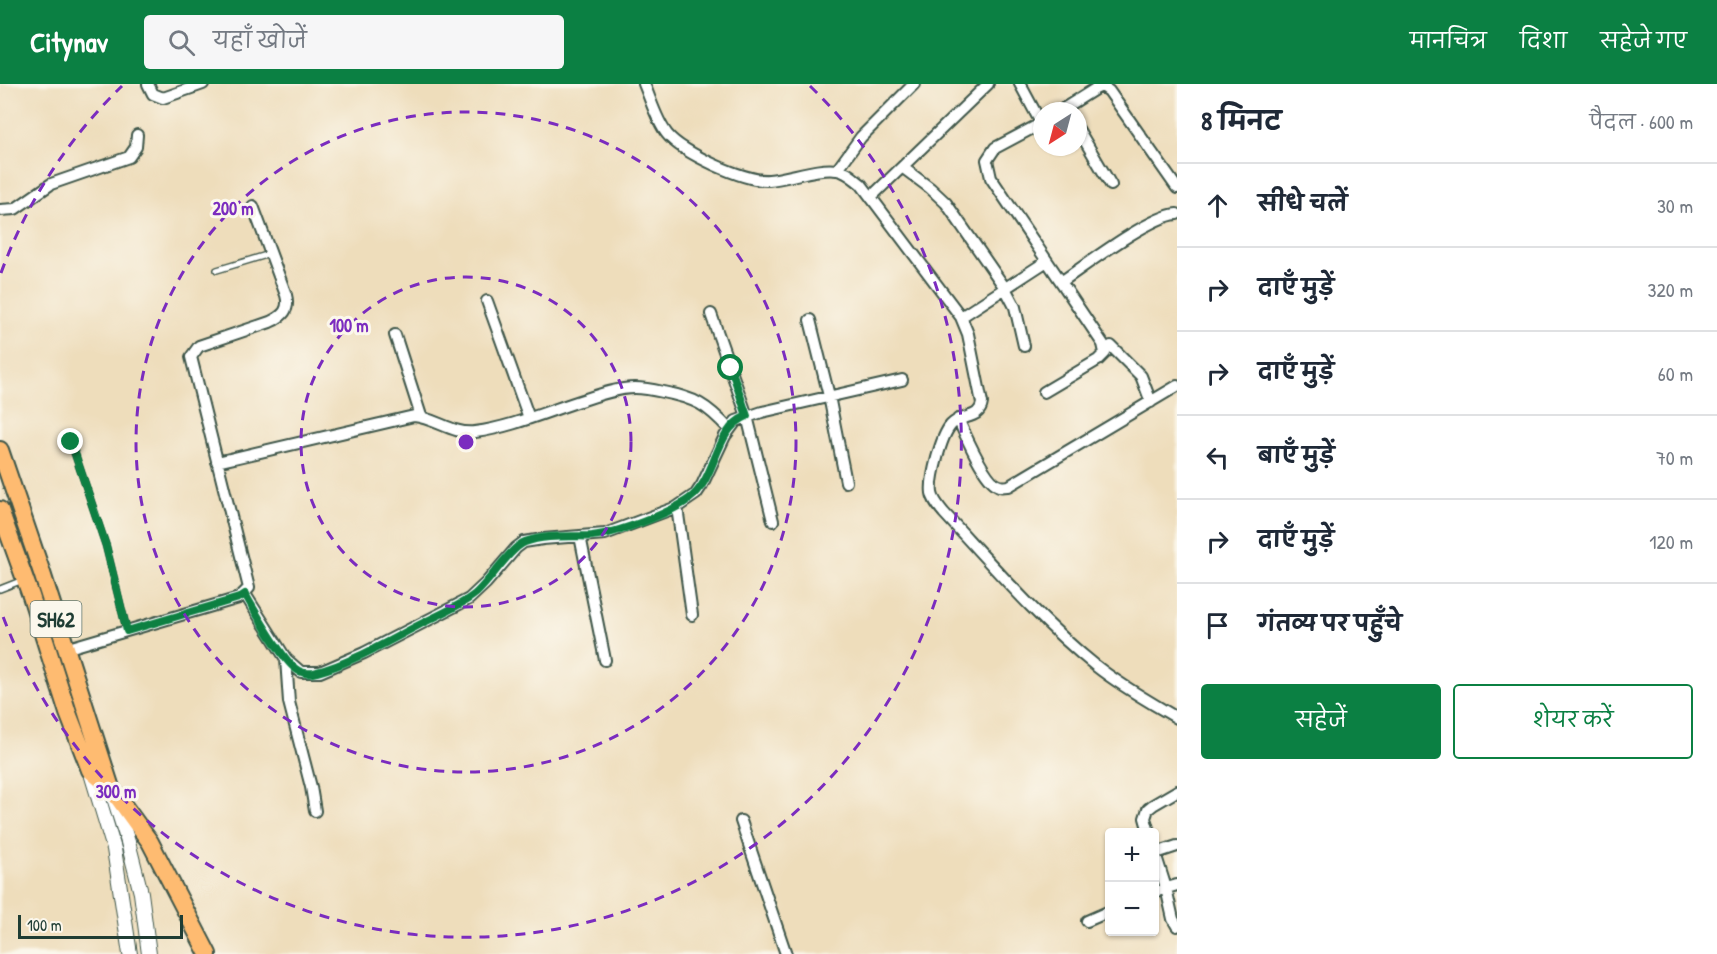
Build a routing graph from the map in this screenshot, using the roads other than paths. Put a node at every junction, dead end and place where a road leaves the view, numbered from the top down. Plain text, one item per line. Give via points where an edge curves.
1 (148, 84) edge
2 (203, 84) edge
3 (644, 84) edge
4 (914, 84) edge
5 (988, 84) edge
6 (1020, 84) edge
7 (1076, 102) edge
8 (1033, 107) edge
9 (1033, 128) edge
10 (137, 135) dead end
11 (1087, 144) edge
12 (902, 167) junction
13 (837, 170) junction
14 (1111, 185) dead end
15 (1177, 188) edge
16 (871, 197) junction
17 (253, 206) dead end
18 (0, 210) edge
19 (1177, 214) edge
20 (270, 254) junction
21 (1047, 261) junction
22 (218, 270) dead end
23 (1061, 282) junction
24 (1005, 288) junction
25 (487, 301) dead end
26 (711, 314) dead end
27 (961, 317) junction
28 (810, 320) dead end
29 (395, 335) dead end
30 (1024, 346) dead end
31 (1111, 346) dead end
32 (902, 380) dead end
33 (1177, 386) edge
34 (1044, 392) dead end
35 (829, 396) junction
36 (1151, 402) junction
37 (421, 416) junction
38 (747, 416) junction
39 (528, 418) junction
40 (958, 419) junction
41 (729, 429) junction
42 (71, 442) dead end
43 (0, 450) edge
44 (217, 462) junction
45 (846, 482) dead end
46 (676, 507) junction
47 (0, 510) edge
48 (773, 521) dead end
49 (580, 536) junction
50 (25, 579) junction
51 (0, 589) edge
52 (245, 594) junction
53 (692, 615) dead end
54 (127, 631) junction
55 (65, 649) junction
56 (286, 659) junction
57 (604, 660) dead end
58 (1177, 718) edge
59 (90, 770) junction
60 (111, 788) junction
61 (1177, 791) edge
62 (315, 811) dead end
63 (741, 821) dead end
64 (1148, 828) edge
65 (1177, 846) edge
66 (1159, 850) edge
67 (1159, 859) edge
68 (1172, 887) edge
69 (1105, 913) edge
70 (1087, 921) dead end
71 (1177, 926) edge
72 (130, 954) edge
73 (149, 954) edge
74 (208, 954) edge
75 (786, 954) edge

1 - 2 street via 153,94 164,98
3 - 13 street via 667,134 679,146 703,159 754,180
4 - 13 street via 861,137
5 - 12 street
6 - 8 street
7 - 15 street via 1102,86 1109,91
9 - 21 street via 995,148 987,160 991,178
10 - 18 street via 136,147 129,157 51,184 15,209
11 - 14 street
12 - 16 street
12 - 24 street via 938,194
13 - 16 street via 855,179
16 - 27 street
17 - 20 street
19 - 23 street via 1133,233
20 - 22 lane
20 - 44 street via 287,310 270,322 199,346 191,357
21 - 23 street
21 - 24 street
23 - 34 street via 1103,344 1105,353
24 - 27 street
24 - 30 street via 1015,307
25 - 39 street
26 - 38 street
27 - 40 street via 982,403 977,414
28 - 35 street
29 - 37 street
31 - 36 street via 1141,376
32 - 35 street
33 - 36 street
35 - 38 street
35 - 45 street
36 - 40 street via 1009,486 1000,487 986,473
37 - 39 street via 466,433
37 - 44 street
38 - 41 street
38 - 48 street
39 - 41 street via 600,394 635,388 695,400
40 - 58 street via 946,432 932,486 932,496 944,513 1070,644 1118,683
41 - 46 street via 696,494
42 - 54 lane via 106,546
43 - 55 main road, SH62
44 - 52 street via 248,580
46 - 49 street via 616,531
46 - 53 street
47 - 50 main road, SH62
49 - 56 street via 524,542 469,599 320,672 301,672
49 - 57 street
50 - 51 lane
50 - 59 main road, SH62
52 - 54 street
52 - 56 street
54 - 55 street
55 - 60 main road, SH62
56 - 62 street via 289,702
59 - 60 main road, SH62
59 - 72 street via 114,849
60 - 73 street via 141,893
60 - 74 main road, SH62 via 150,842
61 - 64 street via 1148,809
63 - 75 street
65 - 66 street
67 - 68 street
68 - 71 street via 1173,919
69 - 70 street

